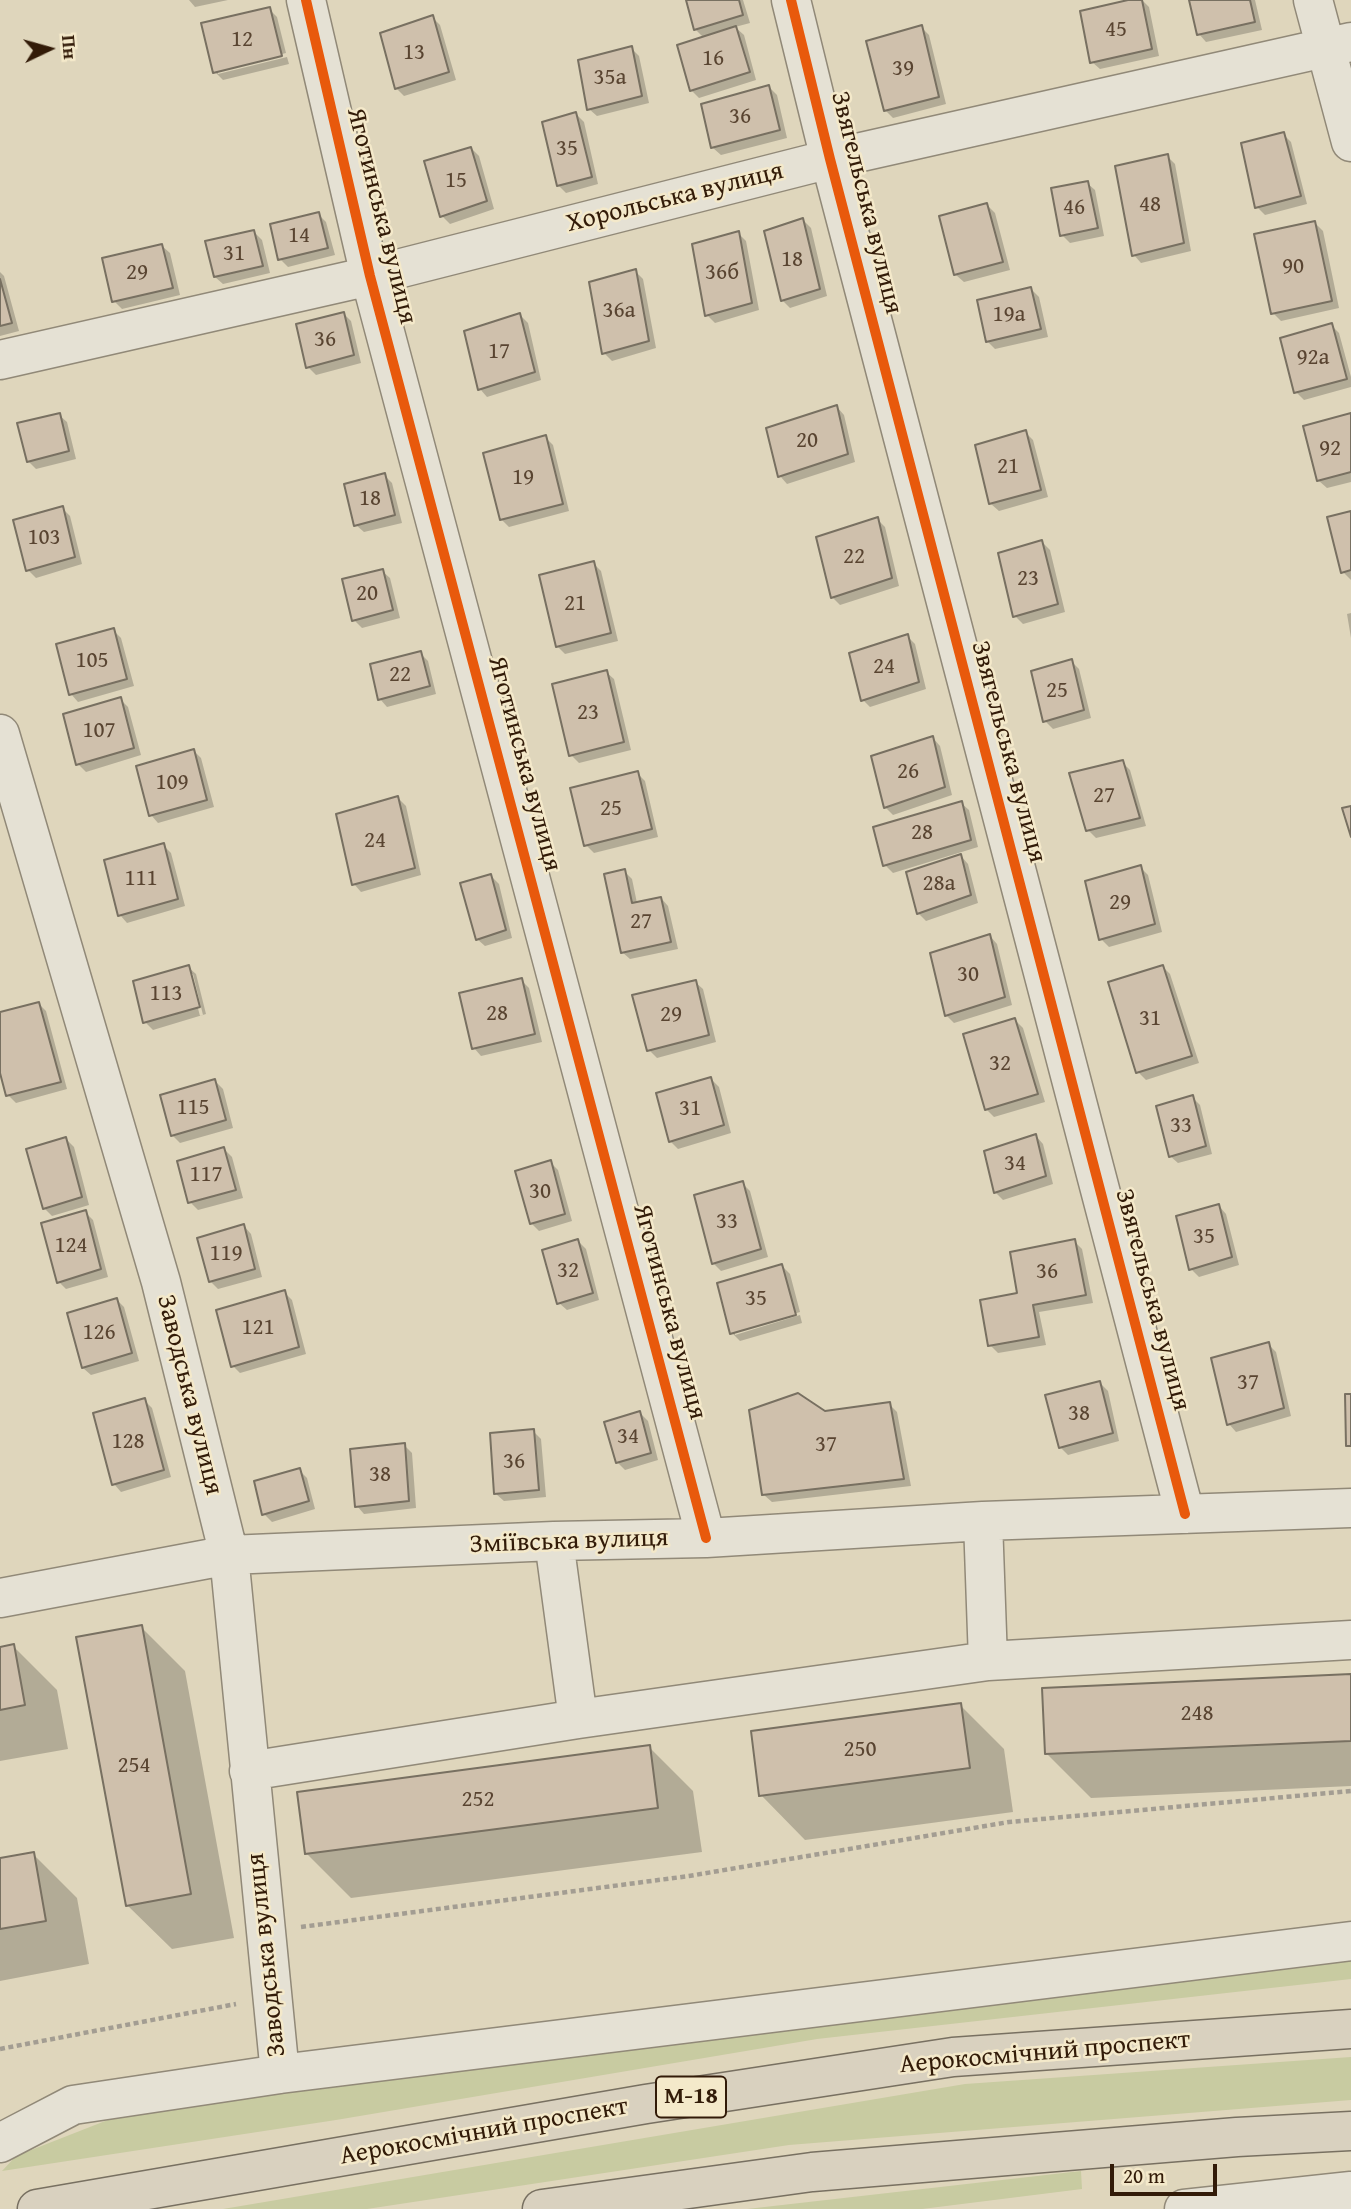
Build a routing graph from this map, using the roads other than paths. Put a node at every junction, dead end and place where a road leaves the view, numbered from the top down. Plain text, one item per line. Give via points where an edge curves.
1 (306, 0) edge
2 (791, 0) edge
3 (1313, 0) edge
4 (1339, 45) edge
5 (1351, 142) edge
6 (830, 159) junction
7 (370, 276) junction
8 (0, 360) edge
9 (0, 734) edge
10 (1351, 1507) edge
11 (1185, 1514) junction
12 (983, 1521) junction
13 (706, 1538) junction
14 (554, 1541) junction
15 (229, 1555) junction
16 (0, 1598) edge
17 (1351, 1640) edge
18 (988, 1661) junction
19 (578, 1719) junction
20 (249, 1770) junction
21 (1351, 1941) edge
22 (1351, 2029) edge
23 (280, 2074) junction
24 (72, 2105) junction
25 (0, 2117) edge
26 (1351, 2132) edge
27 (0, 2143) edge
28 (1351, 2191) edge
29 (1259, 2204) edge
30 (37, 2209) edge
31 (542, 2209) edge
32 (1184, 2209) edge

1 - 7 street, Яготинська вулиця
2 - 6 street, Звягельська вулиця
3 - 4 street
4 - 5 street
4 - 6 street, Хорольська вулиця
6 - 7 street, Хорольська вулиця
6 - 11 street, Звягельська вулиця
7 - 8 street, Хорольська вулиця
7 - 13 street, Яготинська вулиця
9 - 15 street, Заводська вулиця via 161,1282
10 - 11 street, Зміївська вулиця
11 - 12 street, Зміївська вулиця
12 - 13 street, Зміївська вулиця
12 - 18 street
13 - 14 street, Зміївська вулиця
14 - 15 street, Зміївська вулиця
14 - 19 street
15 - 16 street, Зміївська вулиця
15 - 20 street, Заводська вулиця
17 - 18 street
18 - 19 street
19 - 20 street
20 - 23 street, Заводська вулиця
21 - 23 street
22 - 30 main road, Аерокосмічний проспект / М-18 via 953,2057 646,2104
23 - 24 street
24 - 25 street
24 - 27 street
26 - 31 main road via 812,2172
28 - 29 street
29 - 32 street

